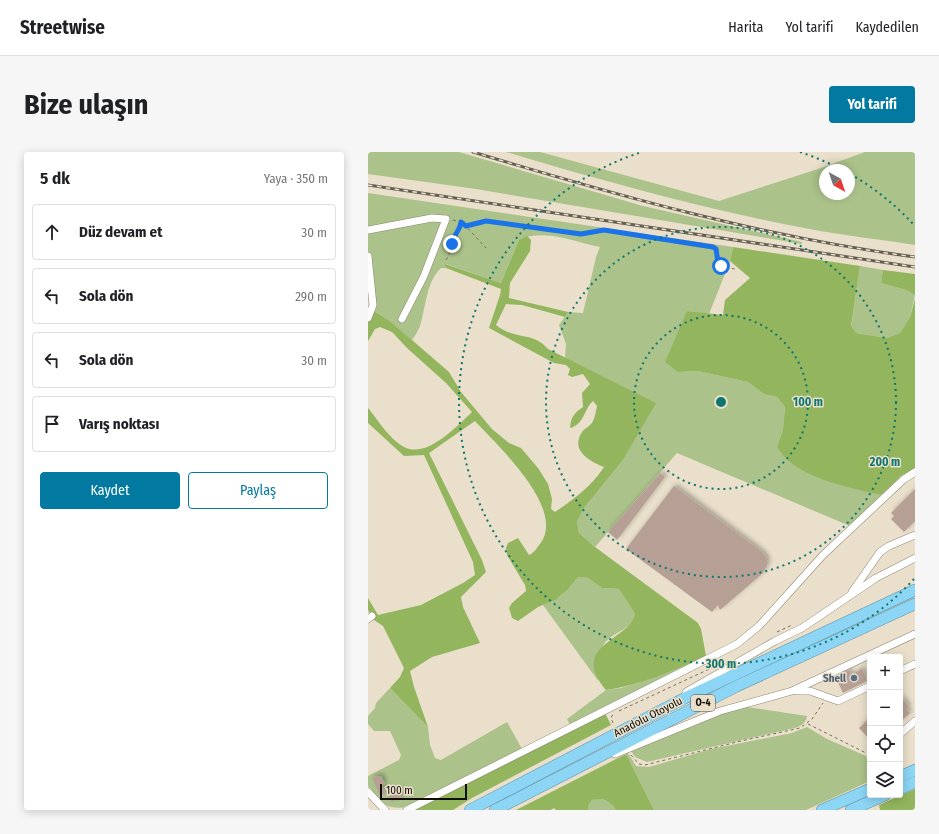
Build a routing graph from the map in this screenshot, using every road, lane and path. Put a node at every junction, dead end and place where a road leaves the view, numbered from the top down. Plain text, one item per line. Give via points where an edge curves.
1 (446, 219) junction
2 (461, 222) junction
3 (466, 226) junction
4 (368, 230) edge
5 (486, 248) dead end
6 (368, 256) edge
7 (446, 260) dead end
8 (735, 269) dead end
9 (368, 318) edge
10 (402, 318) dead end
11 (915, 472) edge
12 (915, 535) edge
13 (915, 558) edge
14 (915, 590) edge
15 (850, 596) junction
16 (915, 604) edge
17 (793, 625) dead end
18 (775, 634) dead end
19 (915, 634) edge
20 (723, 663) dead end
21 (915, 664) edge
22 (903, 670) edge
23 (867, 687) edge
24 (792, 691) junction
25 (827, 697) junction
26 (915, 721) edge
27 (613, 723) dead end
28 (808, 724) junction
29 (903, 731) edge
30 (598, 742) junction
31 (629, 753) dead end
32 (867, 754) edge
33 (915, 770) edge
34 (903, 776) edge
35 (915, 782) edge
36 (903, 788) edge
37 (867, 791) edge
38 (368, 792) edge
39 (520, 797) junction
40 (878, 798) edge
41 (385, 810) edge
42 (407, 810) edge
43 (470, 810) edge
44 (495, 810) edge
45 (822, 810) edge
46 (851, 810) edge

1 - 2 path
1 - 4 street via 432,218
1 - 10 street via 424,276
2 - 3 path
2 - 7 path
3 - 5 path
3 - 8 path via 486,221 581,234 604,230 702,244 716,249 721,266
6 - 9 street via 374,305
11 - 42 street via 903,480 823,556 759,626 737,644
12 - 15 street via 880,552
13 - 15 street via 889,570
14 - 30 highway, Anadolu Otoyolu / O-4 via 750,666
15 - 30 street via 802,628
16 - 39 highway, Anadolu Otoyolu / O-4 via 736,686
17 - 18 path
19 - 24 street
20 - 27 path via 615,713 611,718
21 - 22 street
23 - 25 street via 838,701
24 - 25 street via 810,691
24 - 39 street via 702,717
25 - 28 path
26 - 29 street
28 - 31 path via 793,730 644,765 635,761
28 - 32 path
30 - 43 highway, Anadolu Otoyolu / O-4
33 - 34 highway
35 - 36 highway
37 - 45 highway
38 - 41 street
39 - 44 highway, Anadolu Otoyolu / O-4
40 - 46 highway

